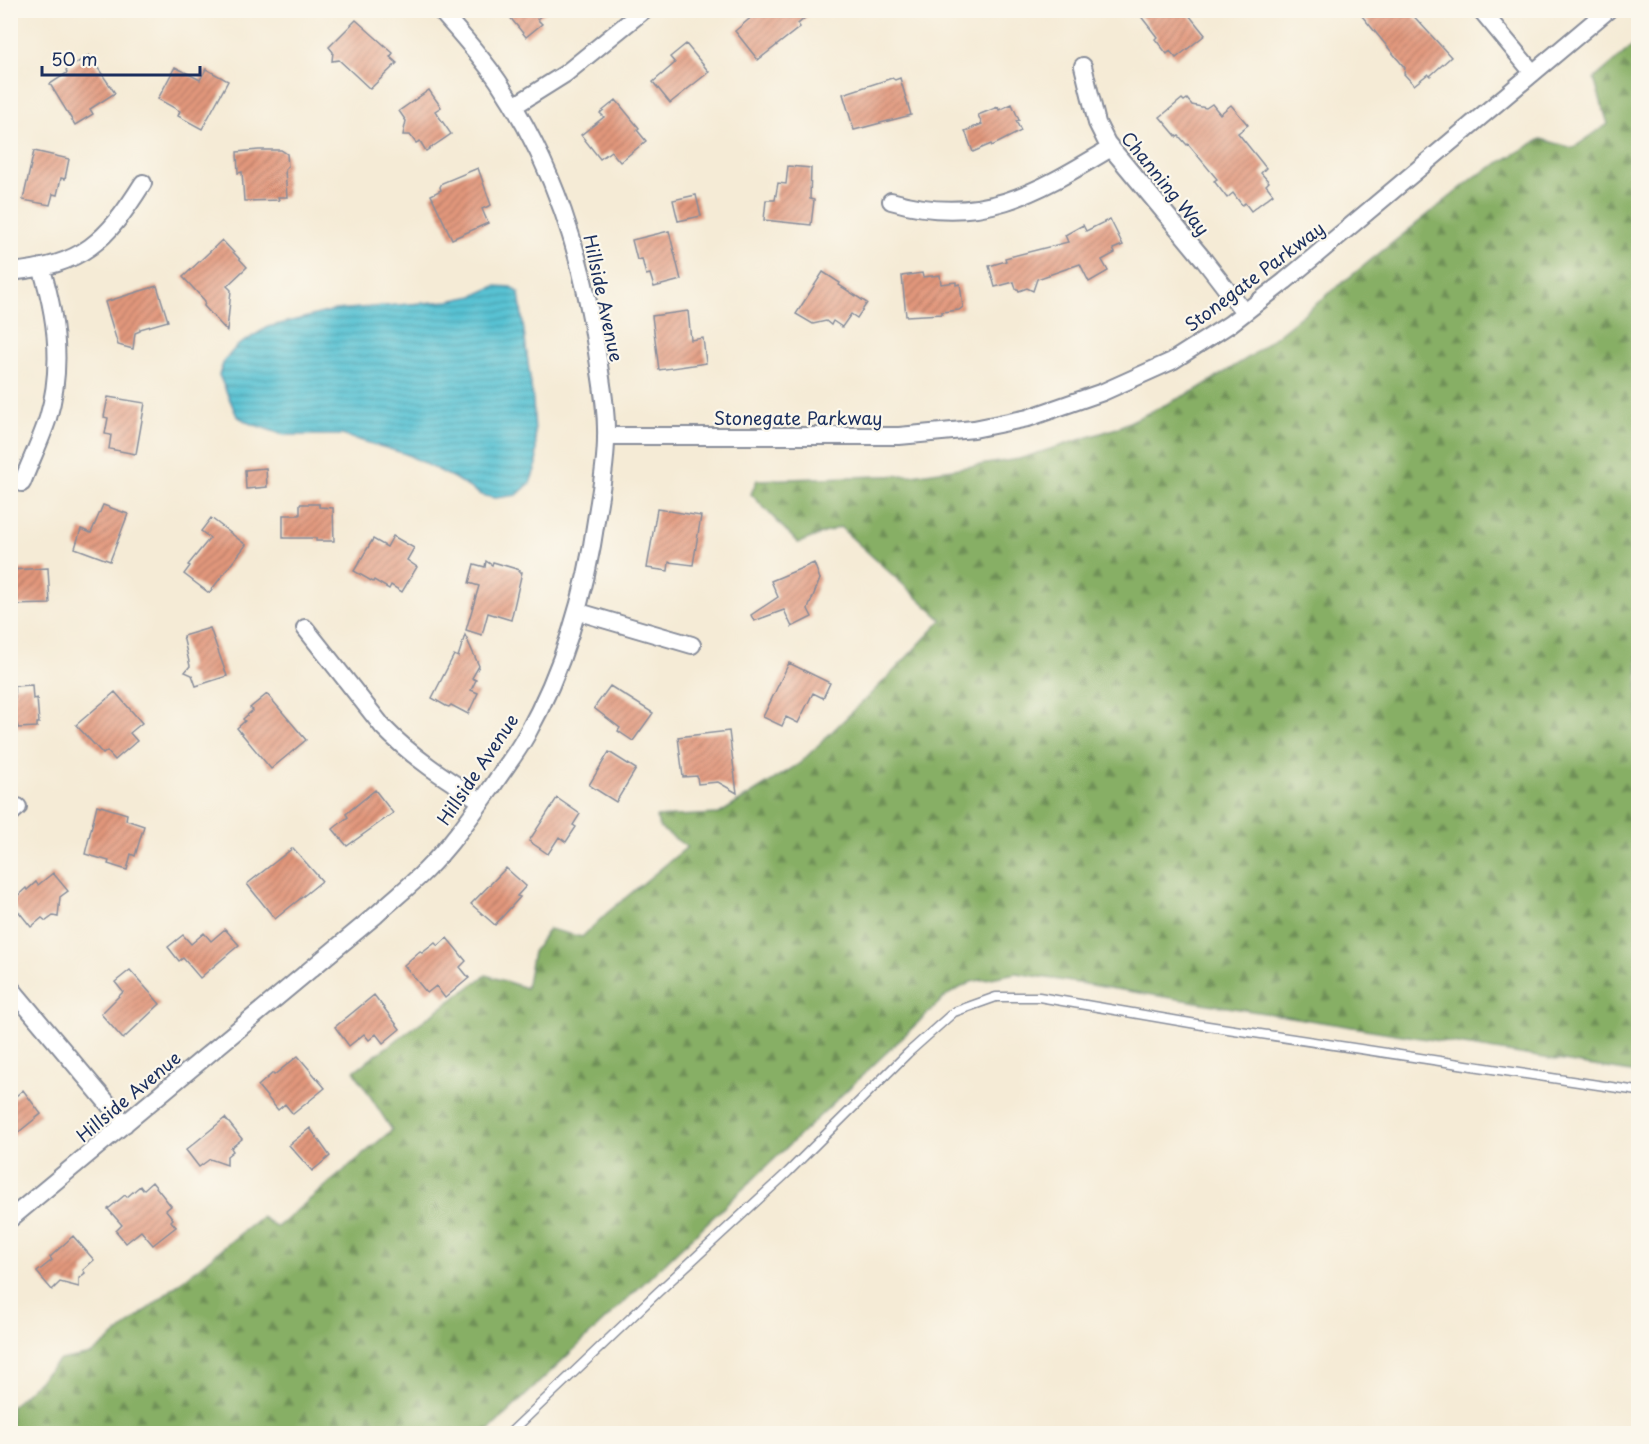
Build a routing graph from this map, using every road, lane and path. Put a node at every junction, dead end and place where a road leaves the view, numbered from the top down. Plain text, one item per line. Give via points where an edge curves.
1 (440, 10) edge
2 (644, 10) edge
3 (1481, 10) edge
4 (1608, 10) edge
5 (1083, 66) dead end
6 (1533, 73) junction
7 (514, 106) junction
8 (1111, 148) junction
9 (143, 183) dead end
10 (891, 201) dead end
11 (41, 267) junction
12 (10, 272) edge
13 (1244, 312) junction
14 (606, 436) junction
15 (22, 483) dead end
16 (579, 612) junction
17 (305, 628) dead end
18 (692, 645) dead end
19 (481, 801) junction
20 (10, 987) edge
21 (1638, 1091) edge
22 (125, 1124) junction
23 (10, 1219) edge
24 (509, 1434) edge

1 - 7 street, Hillside Avenue via 477,53
2 - 7 street via 566,74
3 - 6 street
4 - 6 street, Stonegate Parkway
5 - 8 street, Channing Way via 1097,123
6 - 13 street, Stonegate Parkway
7 - 14 street, Hillside Avenue via 572,233 587,293
8 - 10 street via 1035,190 983,209 924,209
8 - 13 street, Channing Way
9 - 11 street via 109,231 93,246 73,258
11 - 12 street
11 - 15 street via 53,311 57,369 47,419
13 - 14 street, Stonegate Parkway via 1156,369 1028,418 990,426 899,436
14 - 16 street, Hillside Avenue via 591,558
16 - 18 street
16 - 19 street, Hillside Avenue via 562,661 526,735
17 - 19 street via 396,741
19 - 22 street, Hillside Avenue via 426,870
20 - 22 street
21 - 24 lane via 1039,997 996,997 954,1012 908,1053 788,1172
22 - 23 street, Hillside Avenue

